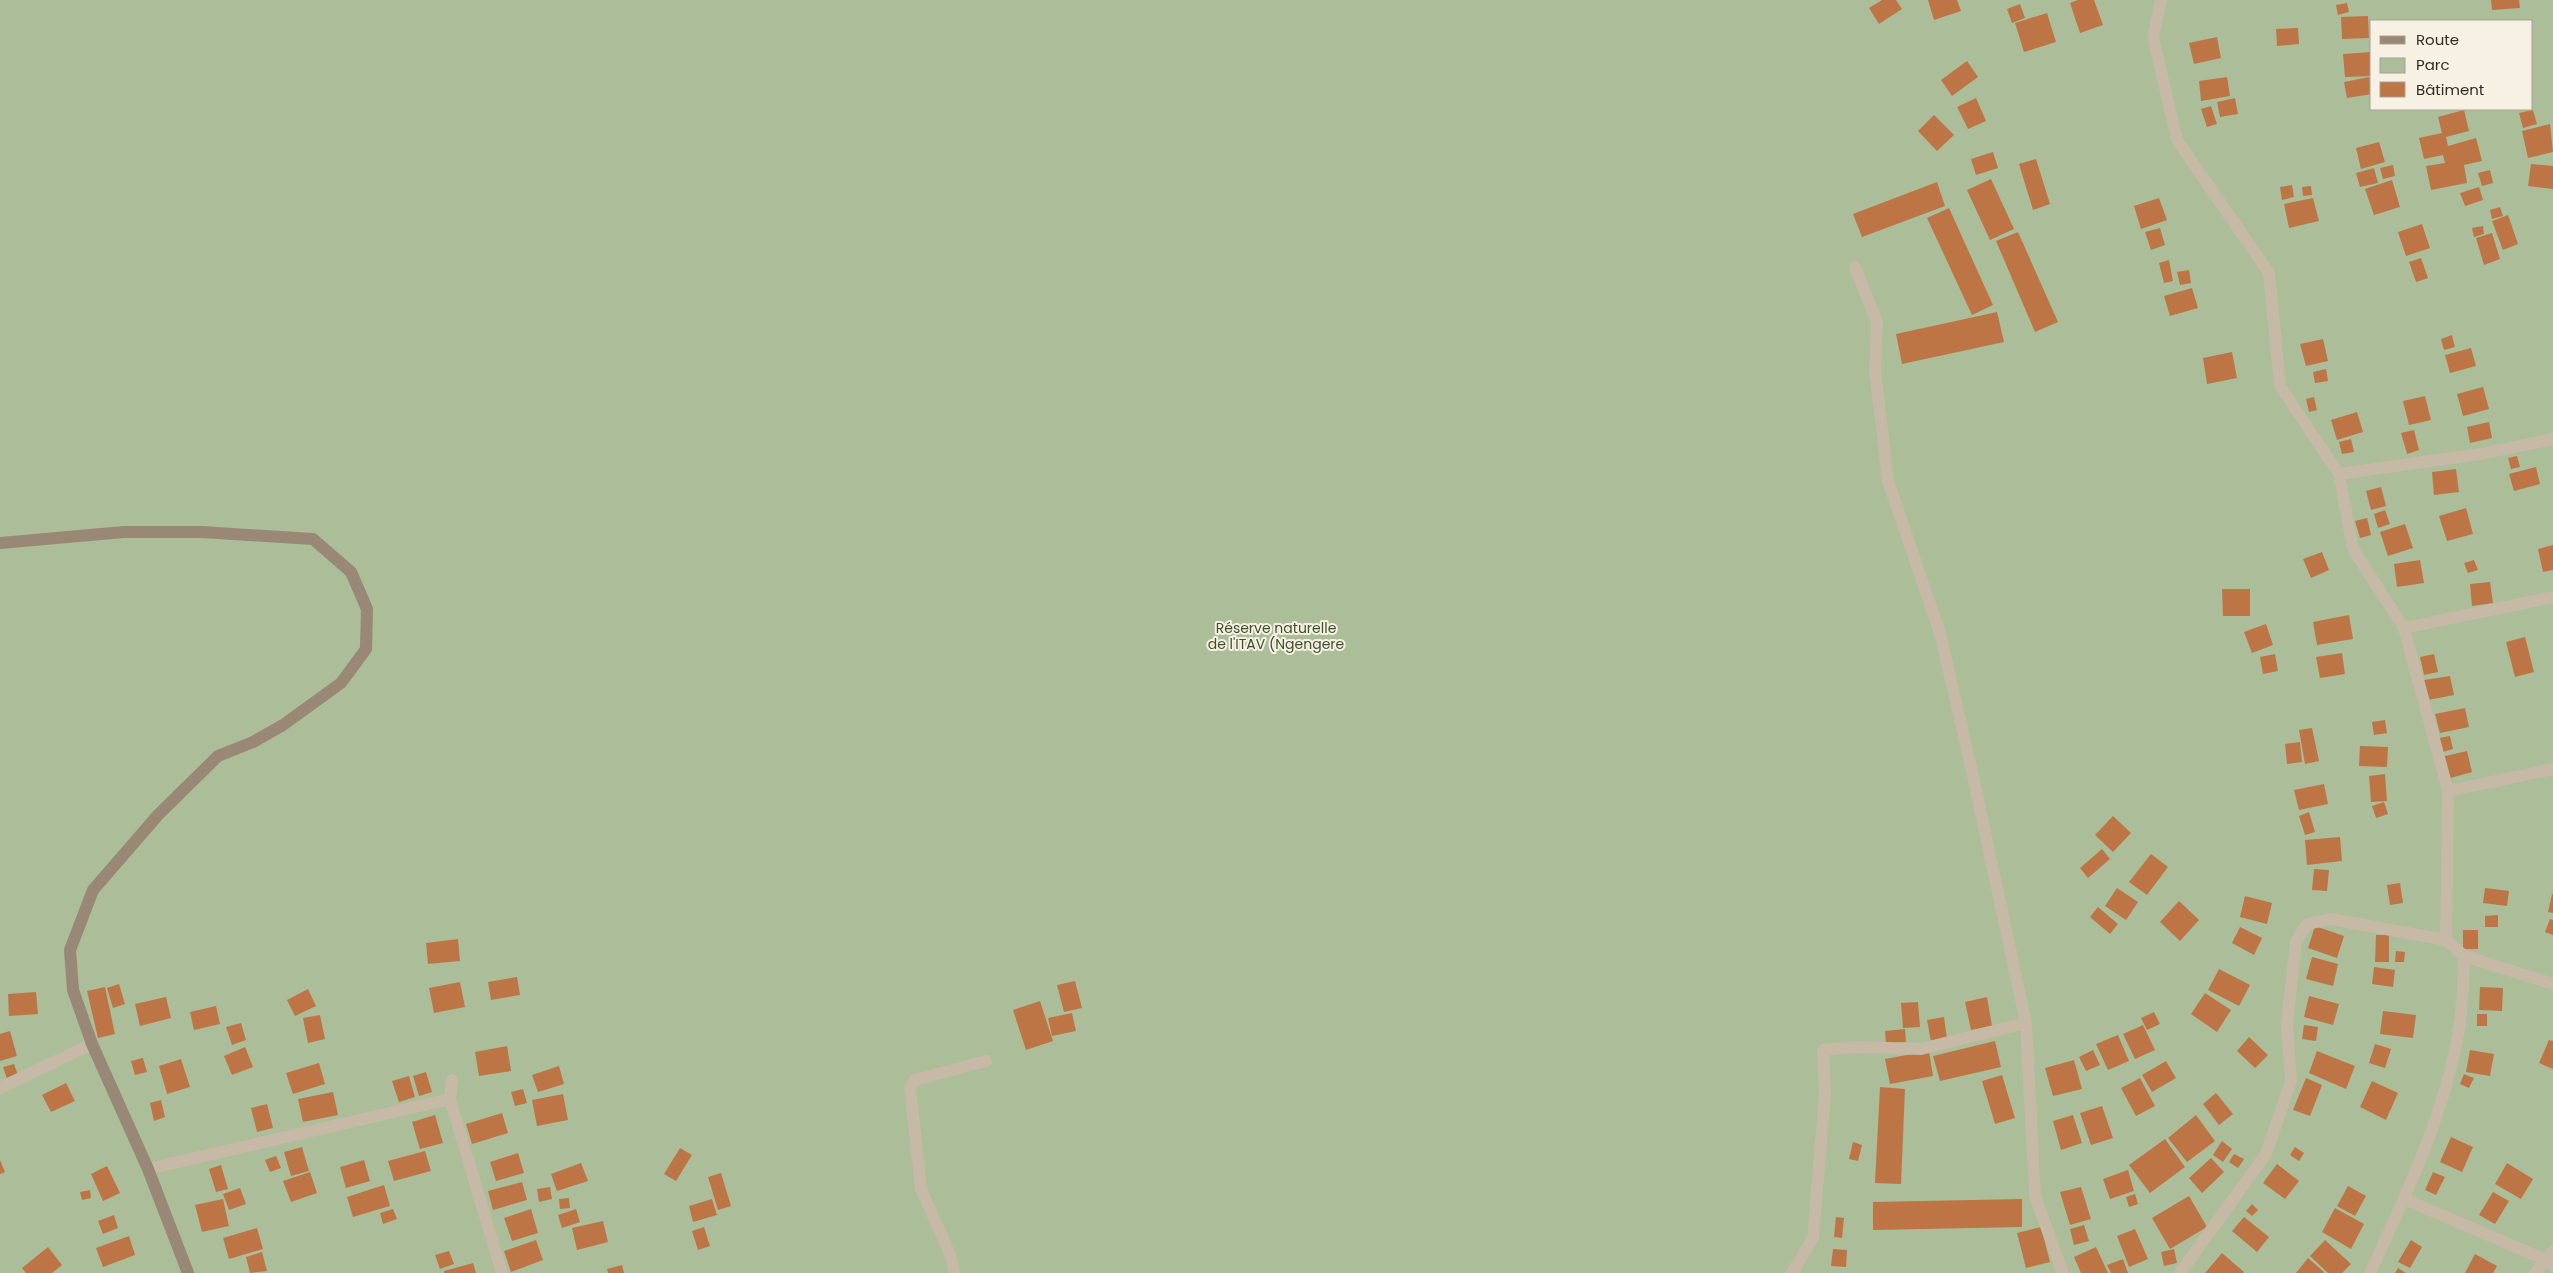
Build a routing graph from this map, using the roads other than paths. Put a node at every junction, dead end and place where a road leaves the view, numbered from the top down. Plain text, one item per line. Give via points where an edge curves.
1 (2161, 0) edge
2 (1855, 267) dead end
3 (2553, 439) edge
4 (2340, 474) junction
5 (0, 543) edge
6 (2553, 597) edge
7 (2404, 628) junction
8 (2553, 769) edge
9 (2448, 791) junction
10 (2446, 940) junction
11 (2464, 956) junction
12 (2553, 984) edge
13 (2026, 1023) junction
14 (92, 1044) junction
15 (986, 1061) dead end
16 (452, 1080) dead end
17 (0, 1088) edge
18 (450, 1099) junction
19 (148, 1169) junction
20 (2404, 1199) junction
21 (2551, 1259) edge
22 (188, 1273) edge
23 (502, 1273) edge
24 (955, 1273) edge
25 (1792, 1273) edge
26 (2063, 1273) edge
27 (2180, 1273) edge
28 (2370, 1273) edge
29 (2535, 1273) edge

1 - 4 street via 2153,37 2177,140 2269,273 2280,386
2 - 13 street via 1878,322 1875,370 1888,481 1940,633
3 - 4 street via 2481,454
4 - 7 street via 2352,549
5 - 14 street via 124,532 202,532 313,539 352,572 367,609 366,649 341,683 282,725 253,742 218,756 158,815 93,890 70,950 73,990
6 - 7 street
7 - 9 street
8 - 9 street
9 - 10 street
10 - 11 street
10 - 27 street via 2332,920 2307,924 2296,941 2287,1024 2291,1081 2266,1154
11 - 12 street
11 - 20 street via 2460,1028 2443,1097
13 - 25 street via 1920,1049 1856,1047 1822,1050 1825,1094 1813,1238
13 - 26 street via 2035,1196
14 - 17 street
14 - 19 street
15 - 24 street via 916,1080 910,1086 921,1189
16 - 18 street
18 - 19 street
18 - 23 street
19 - 22 street
20 - 21 street
20 - 28 street
21 - 29 street

